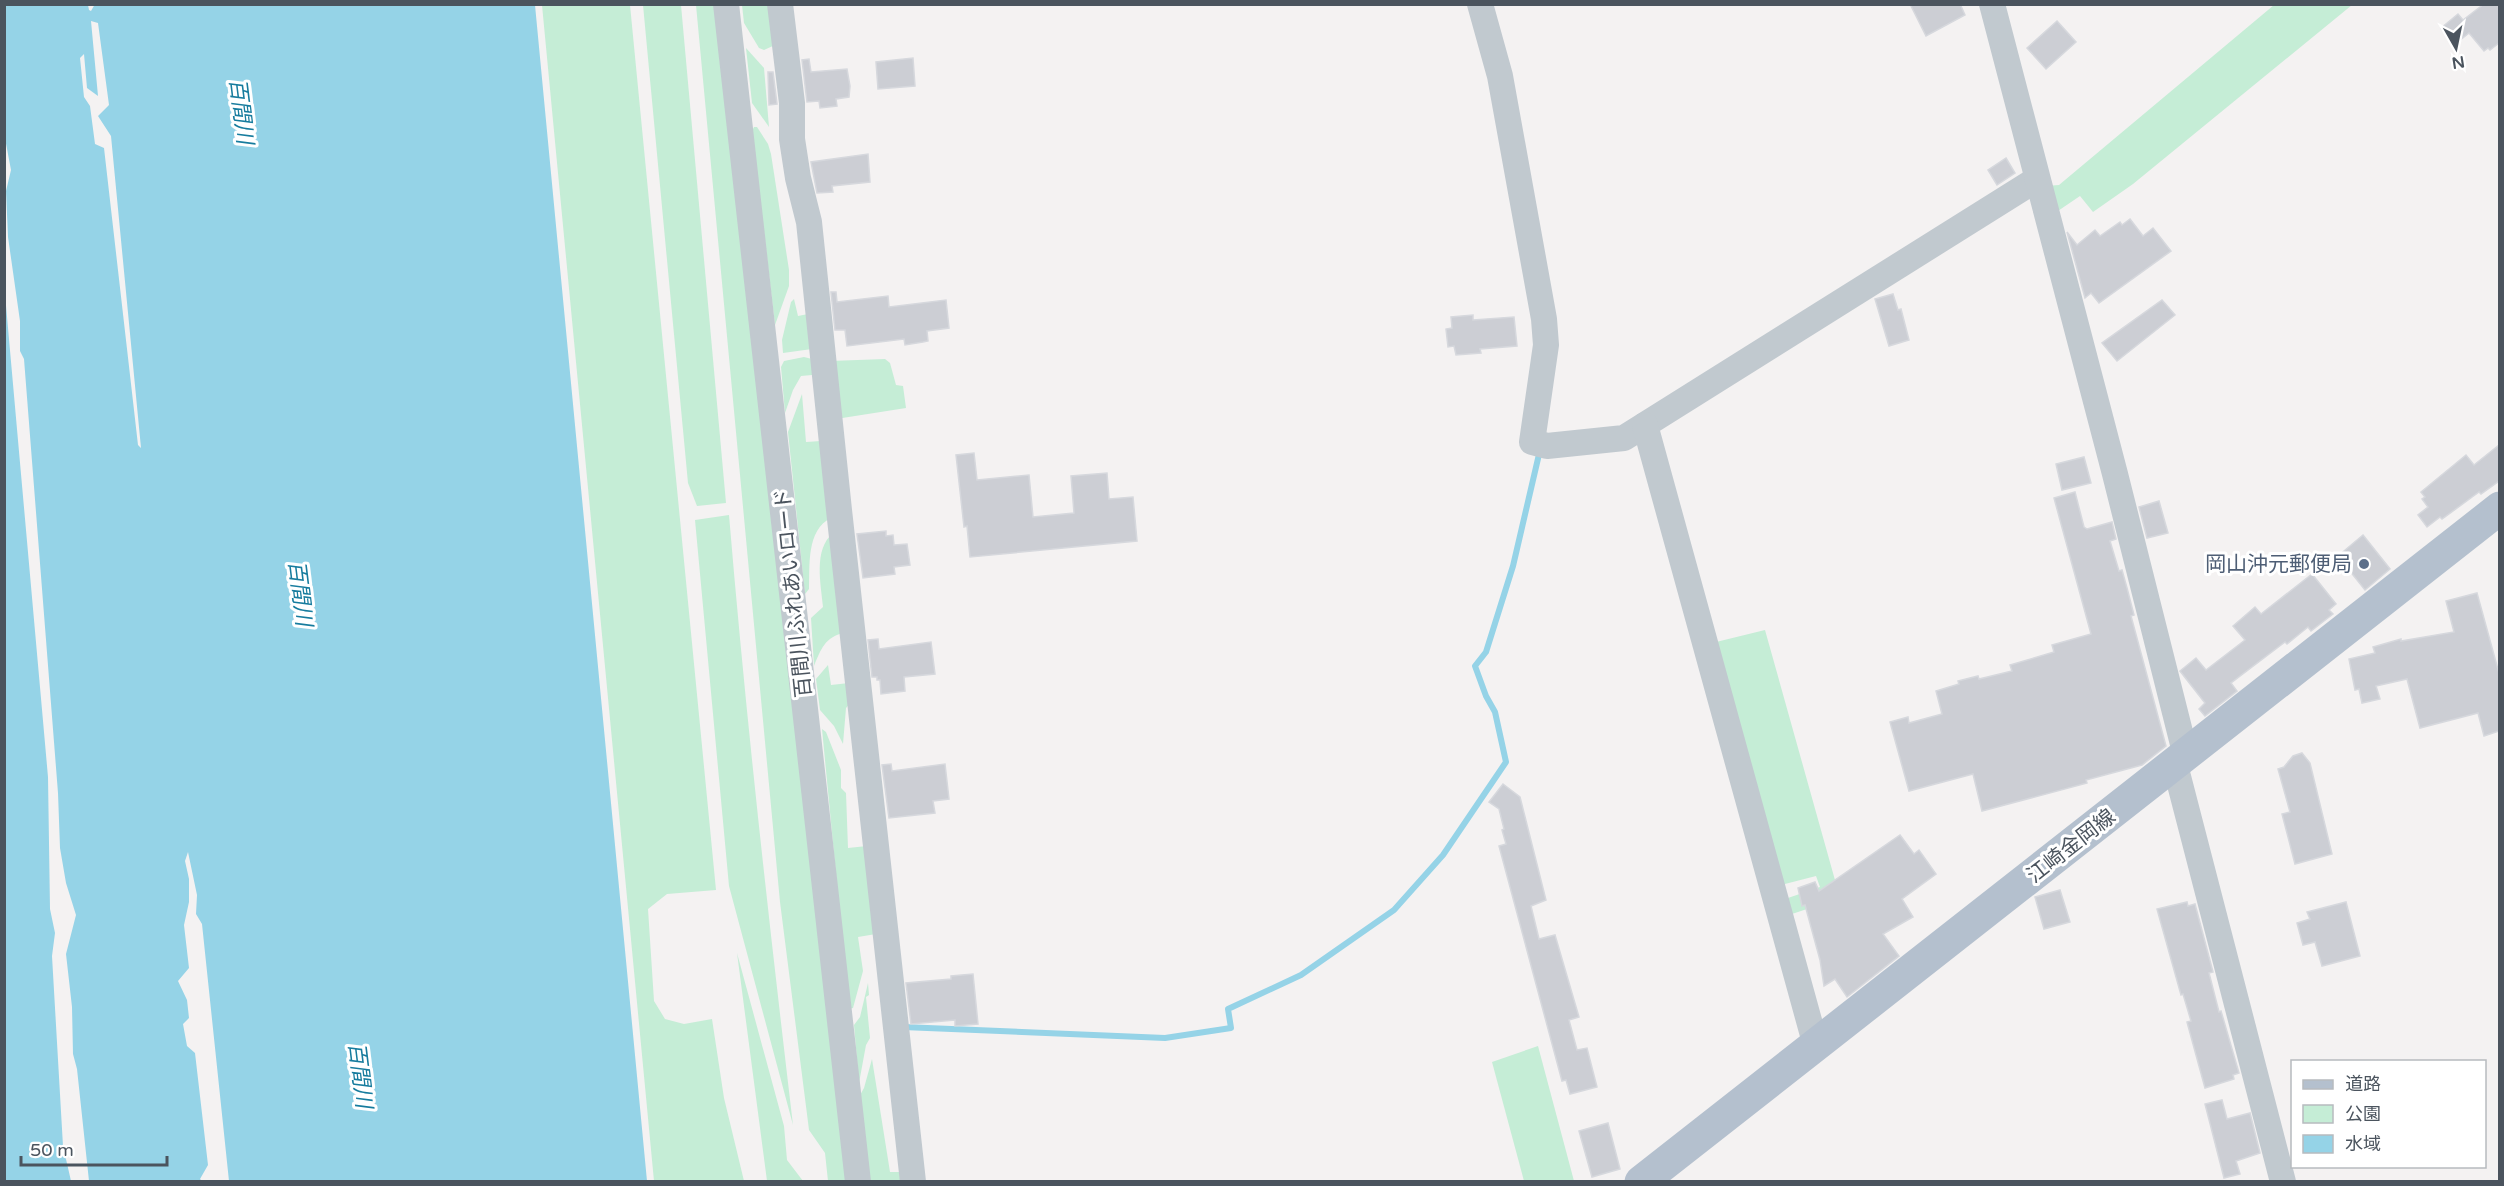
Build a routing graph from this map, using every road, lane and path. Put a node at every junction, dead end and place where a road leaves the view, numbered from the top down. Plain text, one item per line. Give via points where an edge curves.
1 (726, 4) edge
2 (780, 4) edge
3 (1480, 4) edge
4 (1992, 4) edge
5 (2031, 183) junction
6 (1645, 425) junction
7 (2499, 508) edge
8 (2180, 761) junction
9 (1816, 1046) junction
10 (858, 1182) edge
11 (913, 1182) edge
12 (1641, 1182) edge
13 (2283, 1182) edge

1 - 10 street, 百間川ふれあいロード
2 - 11 street via 792,102 792,139 809,222
3 - 6 street via 1500,76 1544,319 1545,345 1532,441 1542,446 1624,438
4 - 5 street
5 - 6 street
5 - 8 street via 2115,474
6 - 9 street
7 - 8 main road, 江崎金岡線
8 - 9 main road, 江崎金岡線
8 - 13 street
9 - 12 main road, 江崎金岡線

